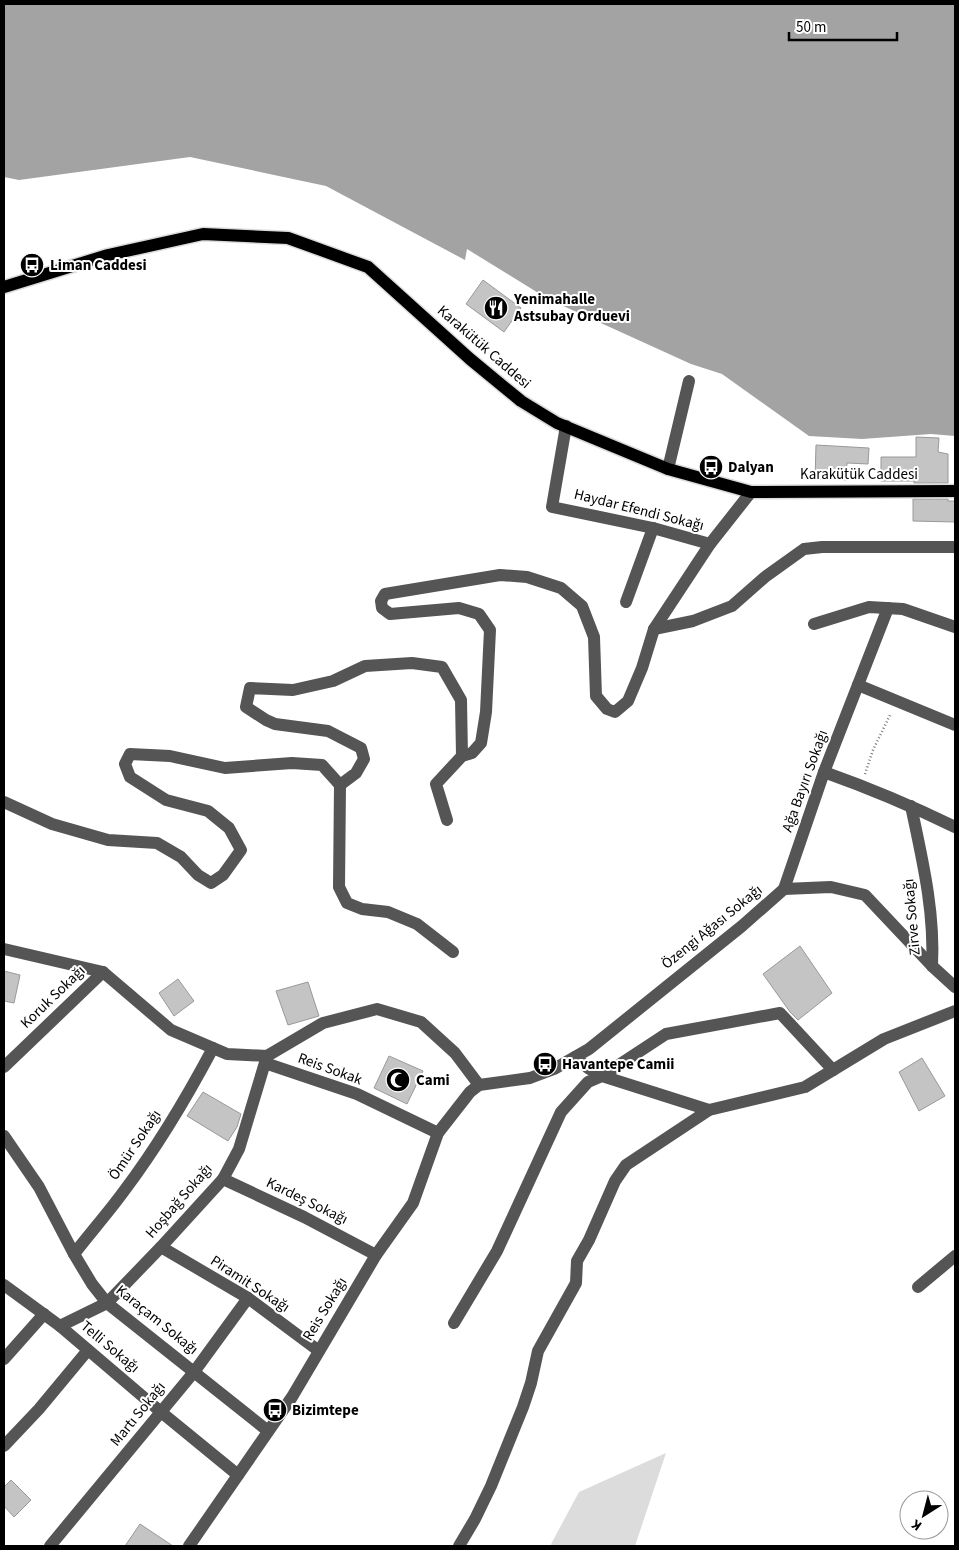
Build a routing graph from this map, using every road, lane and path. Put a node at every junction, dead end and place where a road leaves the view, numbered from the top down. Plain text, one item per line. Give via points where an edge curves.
1 (4, 287) edge
2 (689, 381) dead end
3 (566, 426) junction
4 (668, 469) junction
5 (955, 491) edge
6 (751, 492) junction
7 (653, 528) junction
8 (710, 544) junction
9 (955, 547) edge
10 (626, 602) dead end
11 (888, 608) junction
12 (814, 624) dead end
13 (955, 627) edge
14 (654, 629) junction
15 (858, 685) junction
16 (899, 702) junction
17 (955, 725) edge
18 (462, 756) junction
19 (824, 772) junction
20 (340, 785) junction
21 (862, 785) junction
22 (4, 802) edge
23 (911, 806) junction
24 (447, 820) dead end
25 (955, 827) edge
26 (784, 889) junction
27 (4, 949) edge
28 (453, 952) dead end
29 (932, 966) junction
30 (104, 972) junction
31 (955, 987) edge
32 (955, 1011) edge
33 (213, 1048) junction
34 (575, 1058) junction
35 (266, 1060) junction
36 (4, 1066) edge
37 (833, 1070) junction
38 (602, 1076) junction
39 (479, 1085) junction
40 (709, 1110) junction
41 (438, 1132) junction
42 (4, 1136) edge
43 (223, 1179) junction
44 (161, 1247) junction
45 (74, 1254) junction
46 (376, 1255) junction
47 (955, 1256) edge
48 (4, 1285) edge
49 (918, 1287) dead end
50 (248, 1298) junction
51 (107, 1303) junction
52 (44, 1314) junction
53 (454, 1323) dead end
54 (60, 1326) junction
55 (88, 1350) junction
56 (319, 1351) junction
57 (4, 1359) edge
58 (194, 1372) junction
59 (161, 1412) junction
60 (268, 1431) junction
61 (4, 1446) edge
62 (238, 1475) junction
63 (50, 1546) edge
64 (189, 1546) edge
65 (459, 1546) edge

1 - 3 main road, Karakütük Caddesi via 108,255 203,234 288,238 368,267 521,401
2 - 4 street
3 - 4 main road, Karakütük Caddesi
3 - 7 street, Haydar Efendi Sokağı via 552,507
4 - 6 main road, Karakütük Caddesi
5 - 6 main road, Karakütük Caddesi
6 - 8 street
7 - 8 street, Haydar Efendi Sokağı
7 - 10 street
8 - 14 street
9 - 14 street via 804,549 732,606 693,621
11 - 12 street via 869,607
11 - 13 street via 904,609
11 - 15 street, Ağa Bayırı Sokağı
14 - 18 street via 628,701 615,712 607,709 596,696 594,637 582,606 561,588 527,577 500,575 385,594 382,608 390,614 459,608 479,614 490,630 486,712 481,743 472,753
15 - 16 street
15 - 19 street, Ağa Bayırı Sokağı
16 - 17 street
16 - 21 path via 873,750
18 - 20 street via 461,700 442,667 412,663 365,666 333,681 293,690 250,688 246,707 266,720 328,731 361,748 364,758 360,766
18 - 24 street via 436,784
19 - 21 street
19 - 26 street, Ağa Bayırı Sokağı
20 - 22 street via 322,765 292,763 225,768 170,756 130,754 124,764 130,776 166,800 208,811 229,828 241,850 223,875 212,883 198,875 181,857 157,843 108,840 52,824
20 - 28 street via 338,887 347,903 362,909 388,912 417,924
21 - 23 street
23 - 25 street
23 - 29 street, Zirve Sokağı via 930,897
26 - 29 street, Özengi Ağası Sokağı via 830,887 865,895
26 - 34 street, Özengi Ağası Sokağı
27 - 30 street
29 - 31 street, Özengi Ağası Sokağı
30 - 33 street, Reis Sokak via 171,1030
30 - 36 street, Koruk Sokağı
32 - 37 street via 884,1039
33 - 35 street, Reis Sokak via 227,1054
33 - 45 street, Ömür Sokağı via 164,1134
34 - 38 street
34 - 39 street, Özengi Ağası Sokağı via 530,1078
35 - 39 street via 323,1023 377,1009 421,1022 455,1053
35 - 41 street, Reis Sokak via 357,1094
35 - 43 street, Hoşbağ Sokağı via 239,1150
37 - 38 street via 780,1013 666,1034
37 - 40 street via 806,1087
38 - 40 street
38 - 53 street via 588,1082 562,1112 497,1251
39 - 41 street, Reis Sokağı
40 - 65 street via 626,1165 615,1182 577,1261 576,1283 538,1351 523,1407 491,1486
41 - 46 street, Reis Sokağı via 413,1203
42 - 45 street, Karaçam Sokağı via 39,1187
43 - 44 street, Hoşbağ Sokağı
43 - 46 street, Kardeş Sokağı via 304,1216
44 - 50 street, Piramit Sokağı
44 - 51 street, Hoşbağ Sokağı
45 - 51 street, Karaçam Sokağı
46 - 56 street, Reis Sokağı
47 - 49 street
48 - 52 street, Telli Sokağı
50 - 56 street, Piramit Sokağı
50 - 58 street, Martı Sokağı
51 - 54 street, Hoşbağ Sokağı
51 - 58 street, Karaçam Sokağı
52 - 54 street, Telli Sokağı
52 - 57 street
54 - 55 street, Telli Sokağı
55 - 59 street, Telli Sokağı
55 - 61 street
56 - 60 street, Reis Sokağı
58 - 59 street, Martı Sokağı
58 - 60 street, Karaçam Sokağı
59 - 62 street, Telli Sokağı
59 - 63 street, Martı Sokağı
60 - 62 street, Reis Sokağı
62 - 64 street, Reis Sokağı

